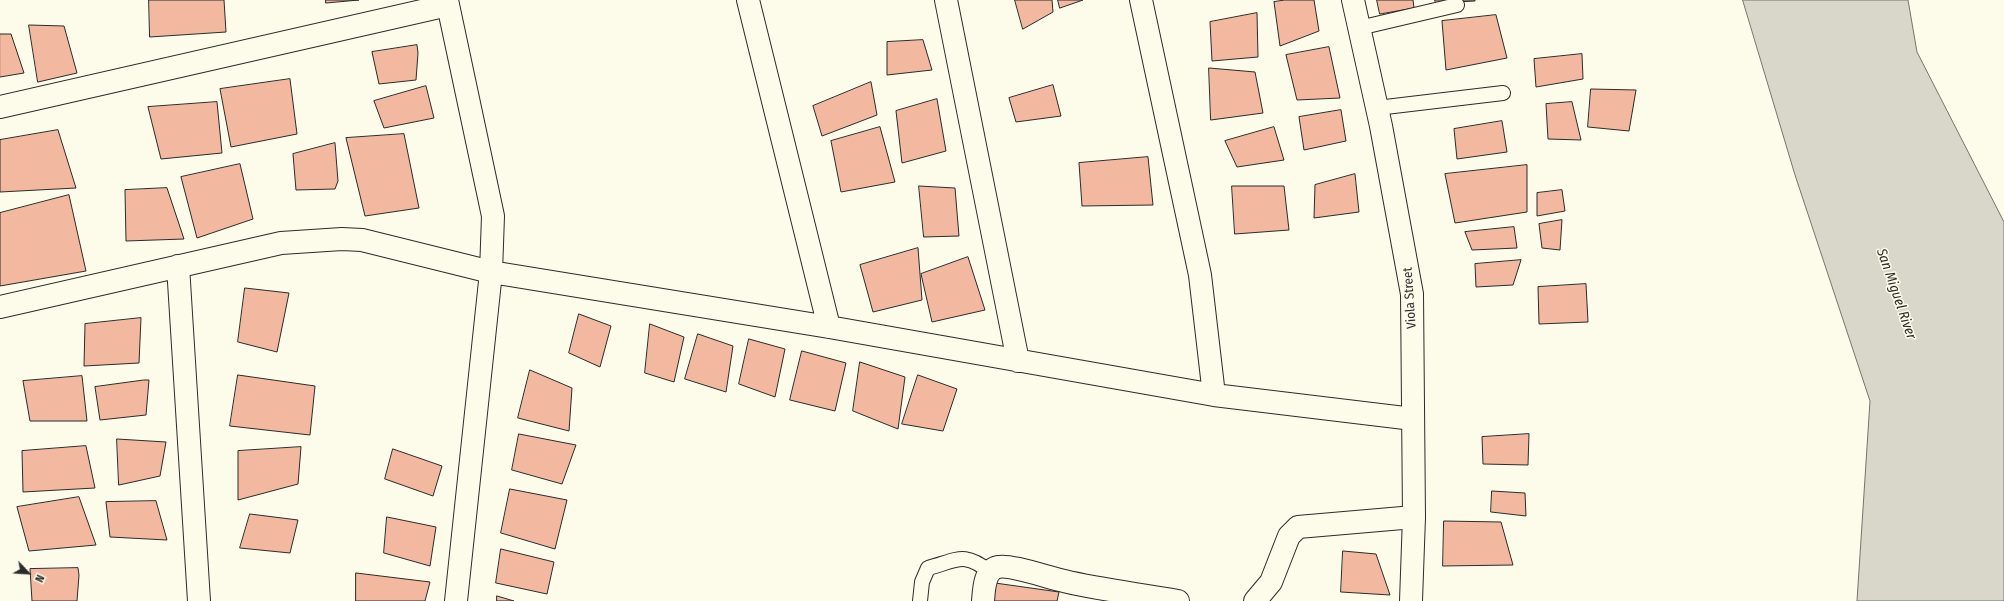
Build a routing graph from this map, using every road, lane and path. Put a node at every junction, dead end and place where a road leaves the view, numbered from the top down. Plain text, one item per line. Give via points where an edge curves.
1 (748, 0) edge
2 (946, 0) edge
3 (1141, 0) edge
4 (1353, 0) edge
5 (447, 3) edge
6 (1457, 5) dead end
7 (1359, 28) junction
8 (1502, 93) dead end
9 (0, 107) edge
10 (1378, 108) junction
11 (178, 266) junction
12 (491, 272) junction
13 (0, 307) edge
14 (829, 327) junction
15 (1018, 361) junction
16 (1214, 395) junction
17 (1413, 419) junction
18 (1414, 517) junction
19 (990, 572) junction
20 (199, 601) edge
21 (456, 601) edge
22 (920, 601) edge
23 (983, 601) edge
24 (1178, 601) edge
25 (1255, 601) edge
26 (1411, 601) edge

1 - 14 street
2 - 15 street
3 - 16 street via 1200,275
4 - 7 street, Viola Street
5 - 9 street
5 - 12 street via 493,216
6 - 7 lane
7 - 10 street, Viola Street
8 - 10 lane
10 - 17 street, Viola Street via 1412,294
11 - 12 street via 281,243 342,239 362,240
11 - 13 street
11 - 20 street
12 - 14 street
12 - 21 street
14 - 15 street
15 - 16 street
16 - 17 street
17 - 18 street, Viola Street
18 - 25 street via 1298,527 1289,536 1271,582
18 - 26 street, Viola Street
19 - 22 lane via 976,561 965,558 928,568 922,582
19 - 23 street via 984,585
19 - 24 street via 998,567 1009,568 1065,582

